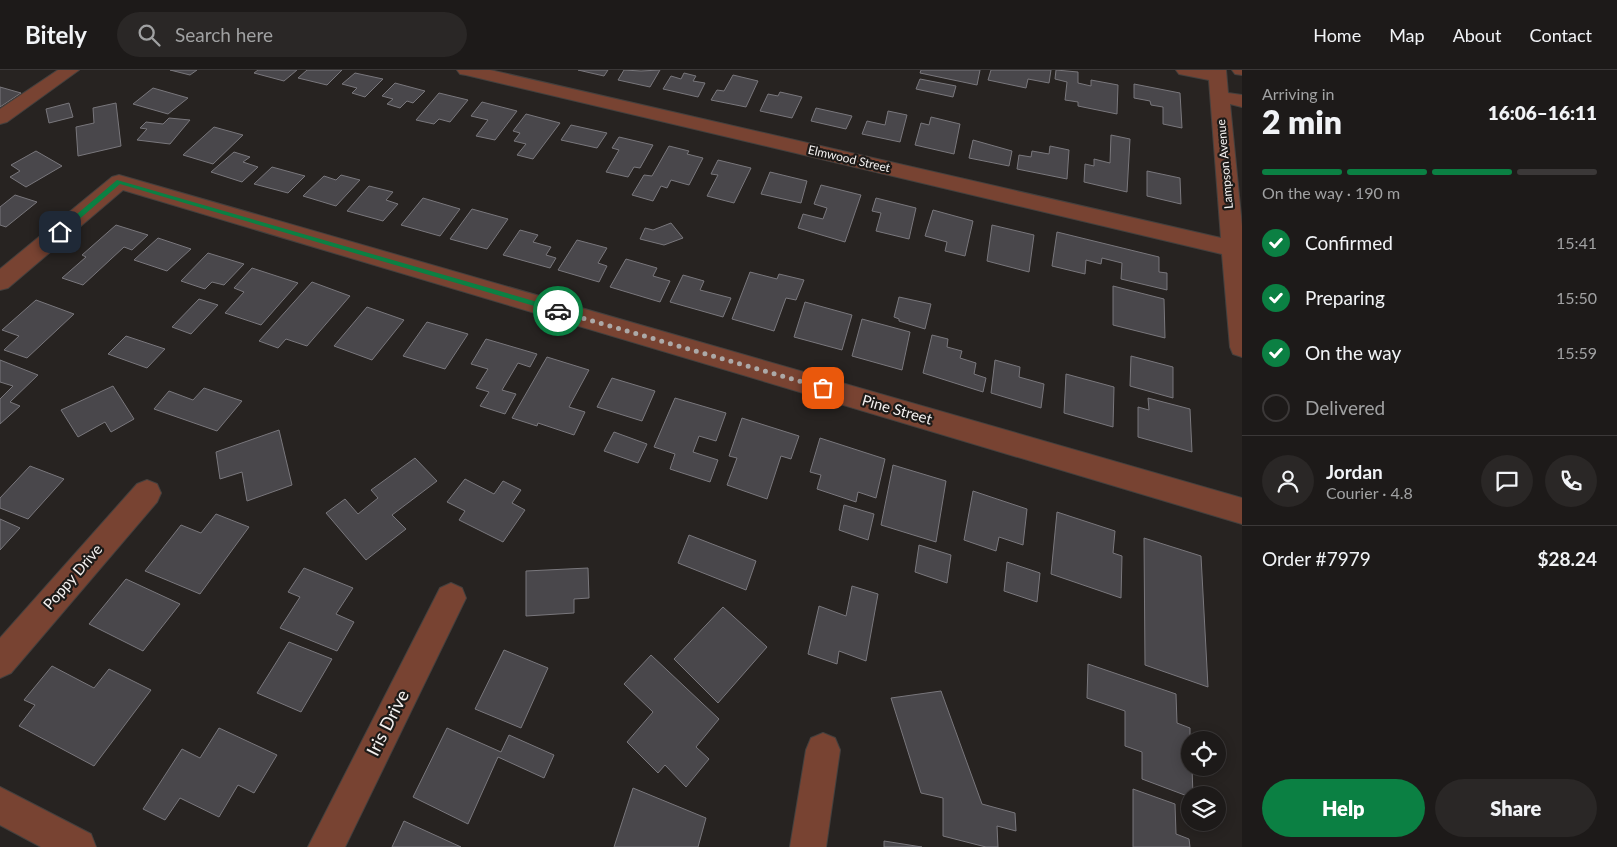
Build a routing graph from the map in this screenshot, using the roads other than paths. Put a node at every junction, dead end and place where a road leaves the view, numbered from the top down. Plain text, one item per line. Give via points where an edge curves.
1 (70, 70) edge
2 (466, 70) edge
3 (1185, 70) edge
4 (1218, 81) edge
5 (1242, 101) edge
6 (0, 118) edge
7 (1232, 130) edge
8 (1237, 250) edge
9 (0, 282) edge
10 (1242, 347) edge
11 (147, 493) dead end
12 (1242, 511) edge
13 (450, 598) dead end
14 (0, 662) edge
15 (823, 750) dead end
16 (0, 805) edge
17 (78, 847) edge
18 (326, 847) edge
19 (808, 847) edge

1 - 6 street
2 - 8 street, Elmwood Street
3 - 4 street
4 - 5 street
4 - 7 street, Lampson Avenue
7 - 8 street, Lampson Avenue
8 - 10 street, Lampson Avenue
9 - 12 street, Pine Street via 119,182
11 - 14 street, Poppy Drive
13 - 18 street, Iris Drive
15 - 19 street
16 - 17 street

